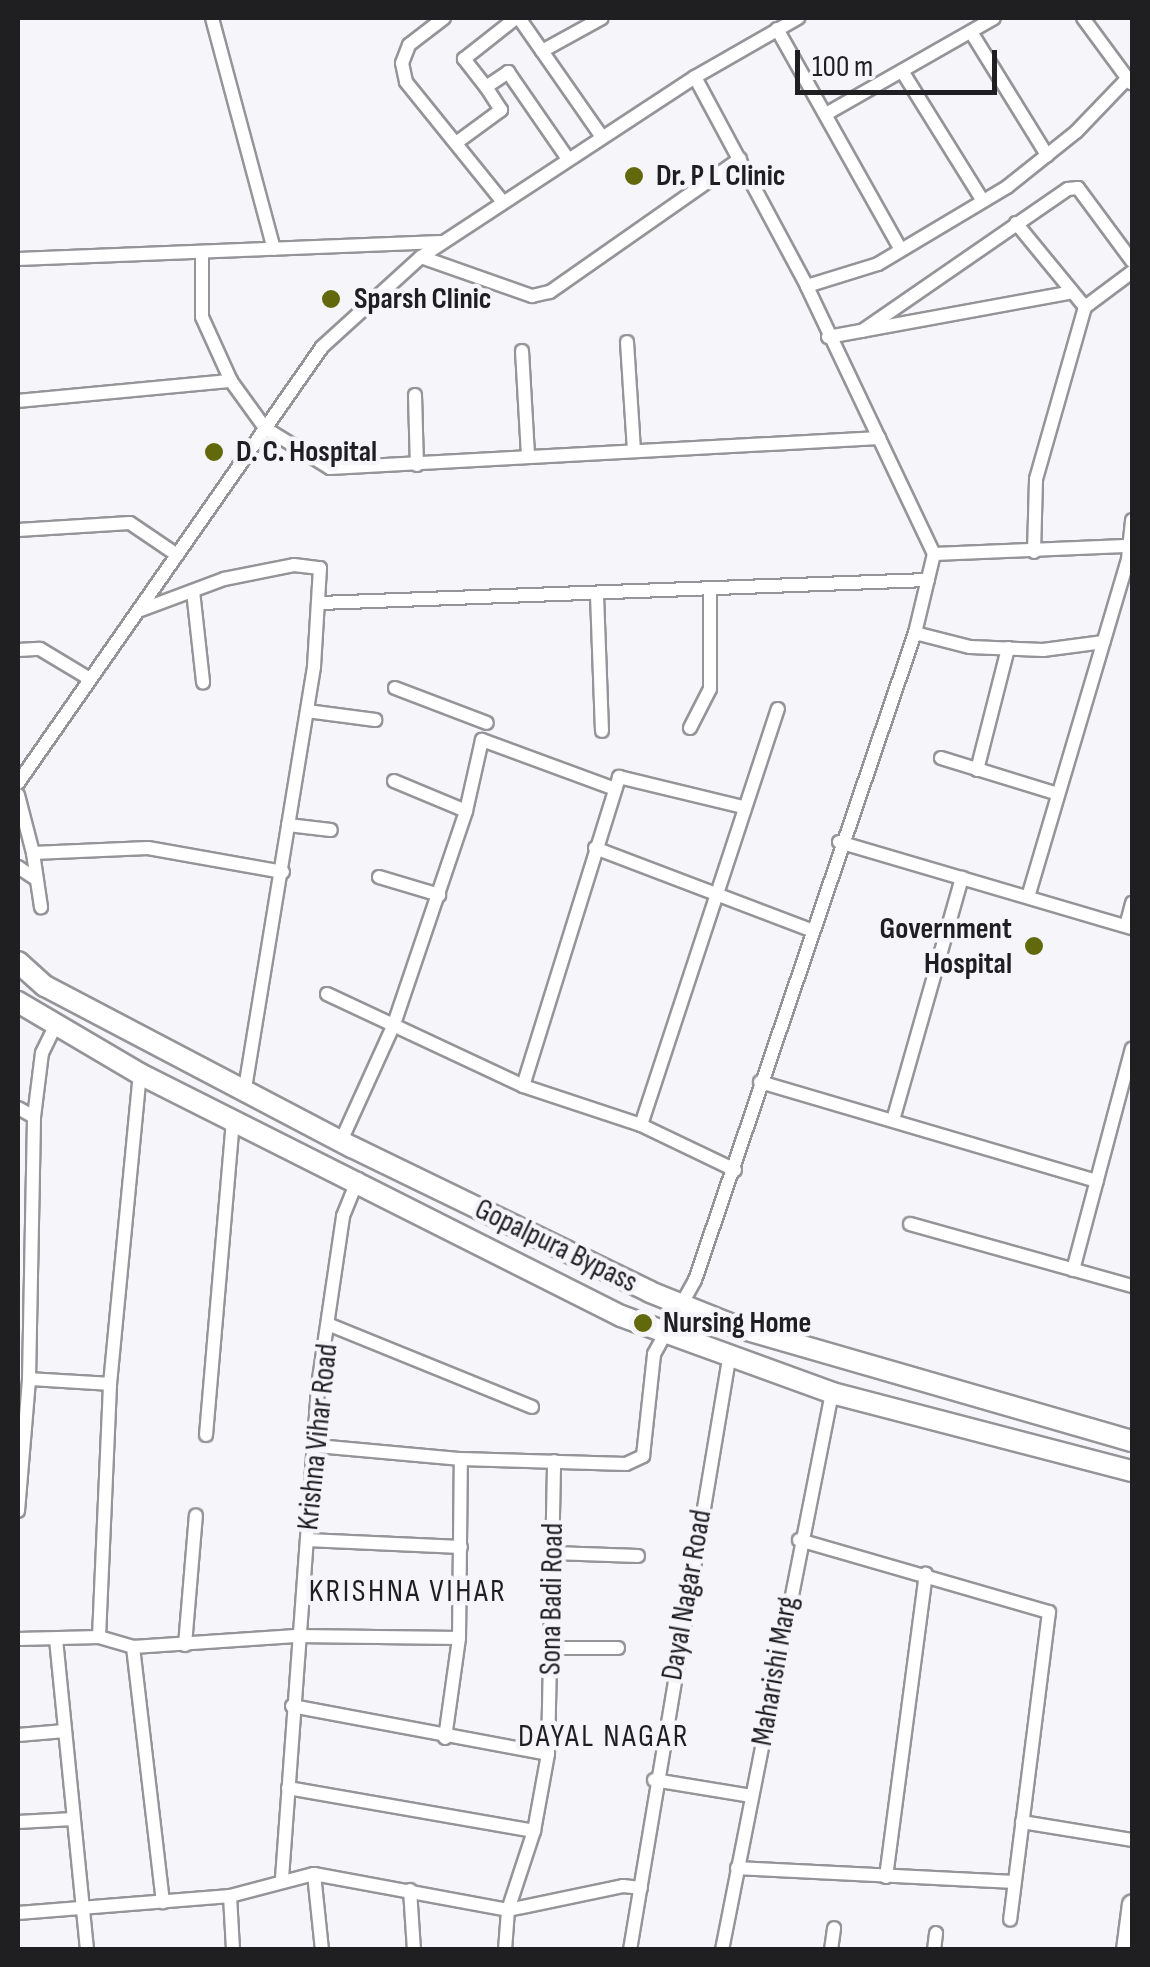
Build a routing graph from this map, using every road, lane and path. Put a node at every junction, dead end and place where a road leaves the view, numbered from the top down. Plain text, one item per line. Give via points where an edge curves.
1 (212, 18) edge
2 (444, 18) edge
3 (517, 18) edge
4 (602, 18) edge
5 (798, 18) edge
6 (994, 18) edge
7 (1083, 18) edge
8 (778, 30) junction
9 (971, 32) junction
10 (542, 51) junction
11 (902, 71) junction
12 (695, 77) junction
13 (1130, 82) edge
14 (486, 87) junction
15 (826, 114) junction
16 (602, 137) junction
17 (456, 143) junction
18 (1047, 155) junction
19 (568, 159) junction
20 (740, 159) junction
21 (983, 201) junction
22 (502, 202) junction
23 (1016, 222) junction
24 (444, 242) junction
25 (274, 250) junction
26 (902, 250) junction
27 (202, 253) junction
28 (421, 257) junction
29 (18, 258) edge
30 (1132, 261) edge
31 (1132, 272) edge
32 (807, 286) junction
33 (1072, 292) junction
34 (1085, 307) junction
35 (862, 330) junction
36 (826, 331) junction
37 (628, 342) dead end
38 (522, 350) dead end
39 (231, 381) junction
40 (415, 395) dead end
41 (18, 401) edge
42 (266, 428) junction
43 (879, 438) junction
44 (634, 450) junction
45 (528, 456) junction
46 (418, 465) junction
47 (1132, 520) edge
48 (18, 530) edge
49 (1125, 546) junction
50 (1034, 552) junction
51 (934, 554) junction
52 (177, 555) junction
53 (928, 580) junction
54 (710, 589) junction
55 (193, 591) junction
56 (596, 594) junction
57 (320, 603) junction
58 (141, 610) junction
59 (915, 633) junction
60 (1103, 642) junction
61 (1008, 648) junction
62 (18, 650) edge
63 (90, 679) junction
64 (203, 682) dead end
65 (395, 688) dead end
66 (778, 709) dead end
67 (307, 711) junction
68 (375, 720) dead end
69 (690, 728) dead end
70 (602, 730) dead end
71 (482, 740) junction
72 (942, 758) dead end
73 (977, 770) junction
74 (394, 781) dead end
75 (18, 783) edge
76 (615, 789) junction
77 (1058, 794) junction
78 (18, 795) edge
79 (744, 807) junction
80 (466, 810) junction
81 (288, 825) junction
82 (331, 830) dead end
83 (840, 842) junction
84 (595, 848) junction
85 (33, 853) junction
86 (18, 868) edge
87 (283, 872) junction
88 (379, 877) dead end
89 (962, 878) junction
90 (38, 880) junction
91 (714, 893) junction
92 (439, 894) junction
93 (1028, 897) junction
94 (1132, 902) edge
95 (42, 907) dead end
96 (1129, 927) edge
97 (810, 930) junction
98 (18, 962) edge
99 (327, 994) dead end
100 (18, 1002) edge
101 (394, 1024) junction
102 (54, 1028) junction
103 (1132, 1049) edge
104 (140, 1074) junction
105 (760, 1082) junction
106 (523, 1086) junction
107 (245, 1089) junction
108 (18, 1108) edge
109 (34, 1118) junction
110 (233, 1119) junction
111 (893, 1120) junction
112 (641, 1125) junction
113 (340, 1141) junction
114 (735, 1170) junction
115 (358, 1179) junction
116 (1098, 1181) junction
117 (18, 1203) edge
118 (34, 1210) junction
119 (910, 1224) dead end
120 (25, 1257) edge
121 (1072, 1270) junction
122 (1132, 1286) edge
123 (683, 1305) junction
124 (330, 1325) junction
125 (666, 1334) junction
126 (23, 1341) edge
127 (729, 1360) junction
128 (29, 1379) junction
129 (110, 1384) junction
130 (832, 1392) junction
131 (532, 1407) dead end
132 (206, 1435) dead end
133 (1132, 1441) edge
134 (317, 1446) junction
135 (461, 1459) junction
136 (554, 1462) junction
137 (19, 1464) edge
138 (1132, 1471) edge
139 (18, 1511) edge
140 (196, 1515) dead end
141 (307, 1540) junction
142 (799, 1540) junction
143 (460, 1547) junction
144 (553, 1552) junction
145 (638, 1556) dead end
146 (926, 1574) junction
147 (296, 1636) junction
148 (56, 1638) junction
149 (99, 1638) junction
150 (460, 1638) junction
151 (18, 1640) edge
152 (184, 1645) junction
153 (132, 1648) junction
154 (552, 1648) junction
155 (618, 1648) dead end
156 (292, 1706) junction
157 (65, 1731) junction
158 (18, 1735) edge
159 (446, 1738) junction
160 (548, 1754) junction
161 (654, 1780) junction
162 (288, 1788) junction
163 (752, 1796) junction
164 (74, 1819) junction
165 (18, 1822) edge
166 (1022, 1822) junction
167 (534, 1832) junction
168 (1132, 1840) edge
169 (737, 1868) junction
170 (314, 1874) junction
171 (886, 1877) junction
172 (282, 1878) junction
173 (1014, 1882) junction
174 (640, 1888) junction
175 (410, 1890) junction
176 (230, 1896) junction
177 (163, 1902) junction
178 (82, 1908) junction
179 (508, 1910) junction
180 (18, 1913) edge
181 (1132, 1915) edge
182 (1010, 1920) dead end
183 (834, 1928) dead end
184 (936, 1933) dead end
185 (87, 1950) edge
186 (232, 1950) edge
187 (322, 1950) edge
188 (414, 1950) edge
189 (505, 1950) edge
190 (630, 1950) edge
191 (722, 1950) edge
192 (831, 1950) edge
193 (934, 1950) edge
194 (1126, 1950) edge

1 - 25 street
2 - 17 street via 409,45 402,63 406,82
3 - 10 street
3 - 14 street via 464,59
4 - 10 street
5 - 8 street
6 - 9 street
7 - 13 street
8 - 12 street
8 - 15 street
9 - 11 street
9 - 18 street
10 - 16 street
11 - 15 street
11 - 21 street
12 - 16 street
12 - 20 street
13 - 18 street
14 - 17 street via 501,110
14 - 19 street via 508,72
15 - 26 street
16 - 19 street
17 - 22 street
18 - 21 street
19 - 22 street
20 - 28 street via 550,292 532,296
20 - 32 street
21 - 26 street
22 - 24 street
23 - 30 street via 1078,188
23 - 33 street
23 - 35 street
24 - 25 street
24 - 28 street
25 - 27 street
26 - 32 street
27 - 29 street
27 - 39 street via 202,318
28 - 42 street via 322,347
31 - 34 street
32 - 36 street
33 - 34 street
33 - 35 street
34 - 50 street via 1036,479
35 - 36 street
36 - 43 street
37 - 44 street
38 - 45 street
39 - 41 street
39 - 42 street
40 - 46 street
42 - 46 street via 330,468
42 - 52 street
43 - 44 street
43 - 51 street
44 - 45 street
45 - 46 street
47 - 49 street
48 - 52 street via 130,523
49 - 50 street
49 - 60 street via 1128,559
50 - 51 street
51 - 53 street
52 - 58 street
53 - 54 street
53 - 59 street
54 - 56 street
54 - 69 street via 710,690
55 - 57 street via 224,579 307,566 320,568
55 - 58 street
55 - 64 street
56 - 57 street
56 - 70 street
57 - 67 street
58 - 63 street
59 - 61 street
59 - 83 street
60 - 61 street
60 - 77 street
61 - 73 street
62 - 63 street via 40,649
63 - 75 street
65 - 71 street via 488,717
66 - 79 street
67 - 68 street
67 - 81 street
71 - 76 street
71 - 80 street
72 - 73 street
73 - 77 street
74 - 80 street
76 - 79 street via 619,777
76 - 84 street
77 - 93 street
78 - 85 street
79 - 91 street
80 - 92 street
81 - 82 street
81 - 87 street
83 - 89 street
83 - 97 street
84 - 91 street
84 - 106 street
85 - 87 street via 148,848
85 - 90 street
86 - 90 street
87 - 107 street
88 - 92 street
89 - 93 street
89 - 111 street
90 - 95 street
91 - 97 street
91 - 112 street
92 - 101 street
93 - 96 street
94 - 96 street
97 - 105 street
98 - 107 main road, Gopalpura Bypass via 46,986
99 - 101 street
100 - 102 main road, Gopalpura Bypass
101 - 106 street
101 - 113 street
102 - 104 main road, Gopalpura Bypass
102 - 109 street via 42,1053
103 - 116 street
104 - 110 main road, Gopalpura Bypass
104 - 129 street
105 - 111 street
105 - 114 street
106 - 112 street
107 - 113 main road, Gopalpura Bypass
108 - 109 street
109 - 118 street
110 - 115 main road, Gopalpura Bypass
110 - 132 street
111 - 116 street
112 - 114 street
113 - 123 main road, Gopalpura Bypass
114 - 123 street
115 - 124 street, Krishna Vihar Road via 343,1216
115 - 125 main road, Gopalpura Bypass
116 - 121 street
117 - 118 street
118 - 120 street
119 - 121 street
120 - 126 street
121 - 122 street
123 - 125 street
123 - 133 main road, Gopalpura Bypass via 740,1328
124 - 131 street
124 - 134 street, Krishna Vihar Road via 318,1386
125 - 127 main road, Gopalpura Bypass
125 - 136 street via 654,1354 643,1456 626,1464
126 - 128 street
127 - 130 main road, Gopalpura Bypass
127 - 161 street, Dayal Nagar Road
128 - 129 street
128 - 137 street
129 - 149 street
130 - 138 main road, Gopalpura Bypass
130 - 142 street, Maharishi Marg
134 - 135 street
134 - 141 street, Krishna Vihar Road
135 - 136 street
135 - 143 street
136 - 144 street, Sona Badi Road
137 - 139 street
140 - 152 street
141 - 143 street
141 - 147 street, Krishna Vihar Road
142 - 146 street
142 - 163 street, Maharishi Marg
143 - 150 street
144 - 145 street
144 - 154 street, Sona Badi Road
146 - 166 street via 1049,1612
146 - 171 street
147 - 150 street
147 - 152 street
147 - 156 street, Krishna Vihar Road
148 - 149 street
148 - 151 street
148 - 157 street
149 - 153 street
150 - 159 street
152 - 153 street
153 - 177 street
154 - 155 street
154 - 160 street, Sona Badi Road
156 - 159 street
156 - 162 street, Krishna Vihar Road
157 - 158 street
157 - 164 street
159 - 160 street
160 - 167 street, Sona Badi Road
161 - 163 street
161 - 174 street, Dayal Nagar Road
162 - 167 street
162 - 172 street, Krishna Vihar Road
163 - 169 street, Maharishi Marg
164 - 165 street
164 - 178 street
166 - 168 street
166 - 173 street
167 - 179 street, Sona Badi Road
169 - 171 street
169 - 191 street, Maharishi Marg
170 - 172 street
170 - 175 street
170 - 187 street
171 - 173 street
172 - 176 street
173 - 182 street
174 - 179 street
174 - 190 street, Dayal Nagar Road
175 - 179 street
175 - 188 street
176 - 177 street
176 - 186 street
177 - 178 street
178 - 180 street
178 - 185 street
179 - 189 street, Sona Badi Road
181 - 194 street
183 - 192 street
184 - 193 street

